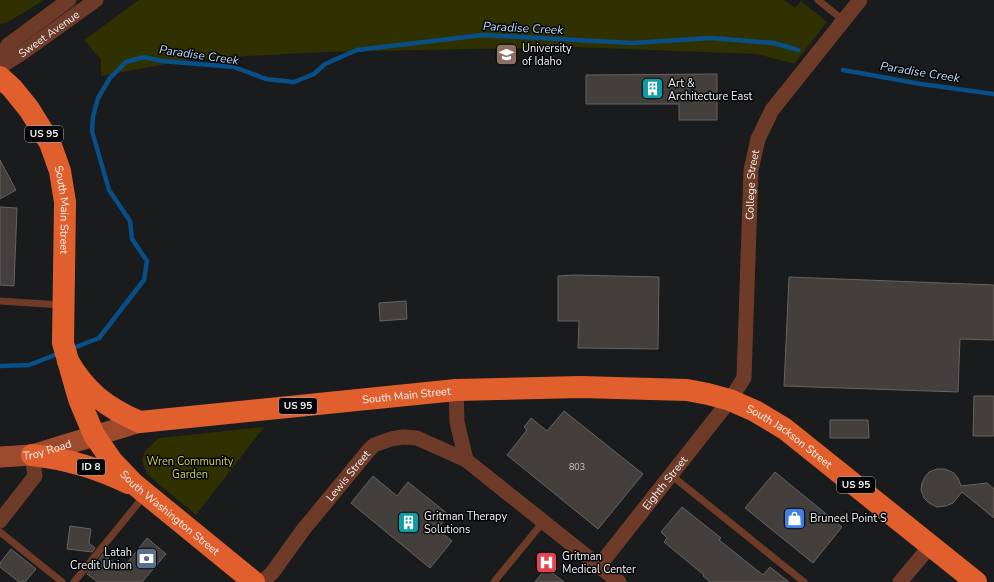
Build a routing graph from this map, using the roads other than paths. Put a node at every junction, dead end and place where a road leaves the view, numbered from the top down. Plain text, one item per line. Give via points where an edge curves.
1 (69, 0) edge
2 (96, 0) edge
3 (818, 0) edge
4 (860, 0) edge
5 (843, 20) junction
6 (0, 59) edge
7 (0, 67) edge
8 (0, 77) edge
9 (0, 301) edge
10 (63, 305) junction
11 (65, 352) junction
12 (456, 390) junction
13 (730, 400) junction
14 (140, 422) junction
15 (94, 435) junction
16 (32, 455) junction
17 (0, 457) edge
18 (466, 460) junction
19 (671, 474) junction
20 (146, 494) junction
21 (0, 521) edge
22 (543, 522) junction
23 (0, 532) edge
24 (930, 545) junction
25 (598, 566) junction
26 (62, 582) edge
27 (74, 582) edge
28 (254, 582) edge
29 (262, 582) edge
30 (494, 582) edge
31 (619, 582) edge
32 (804, 582) edge
33 (900, 582) edge
34 (976, 582) edge

1 - 6 street, Sweet Avenue via 8,45
2 - 7 street, Sweet Avenue
3 - 5 lane
4 - 5 street, College Street
5 - 13 street, College Street via 772,110 758,139 751,170 744,378
8 - 10 highway, South Main Street / US 95 via 30,109 50,143 60,171 65,202
9 - 10 lane
10 - 11 highway, South Main Street / US 95
11 - 14 highway, South Main Street / US 95 via 80,379 98,399
11 - 15 highway, South Main Street / US 95 via 79,399
12 - 13 highway, US 95 via 581,387 687,390
12 - 14 highway, South Main Street / US 95
12 - 18 street, South Main Street via 457,422
13 - 19 street, Eighth Street
13 - 24 highway, South Jackson Street / US 95 via 785,429
14 - 15 main road, South Main Street / ID 8
15 - 16 main road, Troy Road / ID 8
15 - 20 highway, South Washington Street / US 95 via 107,455
16 - 17 main road, Troy Road / ID 8
16 - 20 highway, ID 8 via 91,467
16 - 21 street via 35,476
18 - 22 street
18 - 29 street, Lewis Street via 417,438 403,437 374,445 303,530 272,573
19 - 25 street, Eighth Street
19 - 32 lane
20 - 27 lane
20 - 28 highway, South Washington Street / US 95
22 - 25 street
22 - 30 lane
23 - 26 lane
24 - 33 street
24 - 34 highway, South Jackson Street / US 95
25 - 31 street

